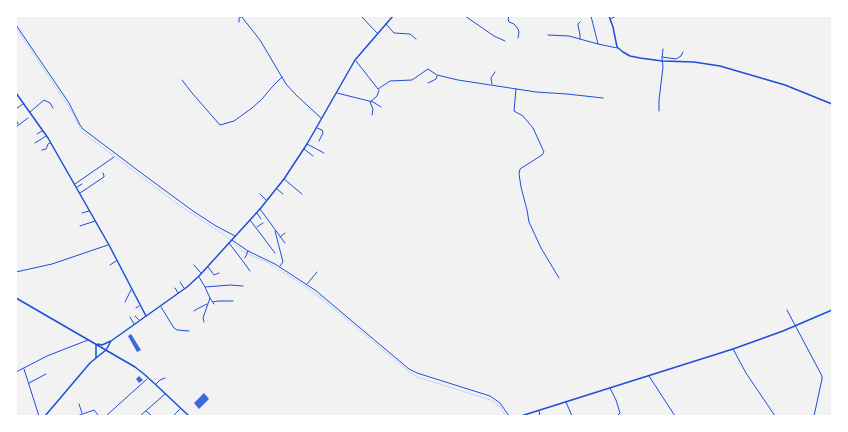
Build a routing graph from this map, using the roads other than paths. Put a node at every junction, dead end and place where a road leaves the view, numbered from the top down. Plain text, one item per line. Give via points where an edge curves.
1 (242, 16) edge
2 (361, 16) edge
3 (393, 16) edge
4 (465, 16) edge
5 (508, 16) edge
6 (591, 16) edge
7 (609, 16) edge
8 (616, 16) edge
9 (610, 19) junction
10 (239, 22) dead end
11 (580, 22) dead end
12 (386, 24) junction
13 (16, 25) edge
14 (378, 34) junction
15 (548, 35) dead end
16 (518, 38) dead end
17 (416, 39) dead end
18 (580, 40) junction
19 (505, 41) dead end
20 (598, 44) junction
21 (618, 48) junction
22 (663, 50) dead end
23 (683, 52) dead end
24 (662, 57) junction
25 (355, 60) junction
26 (662, 62) junction
27 (495, 72) dead end
28 (437, 75) junction
29 (282, 77) junction
30 (182, 80) dead end
31 (428, 83) dead end
32 (492, 85) junction
33 (516, 89) junction
34 (379, 90) junction
35 (16, 93) edge
36 (337, 93) junction
37 (603, 98) dead end
38 (371, 101) junction
39 (24, 103) junction
40 (832, 104) edge
41 (381, 107) dead end
42 (53, 108) dead end
43 (16, 109) edge
44 (659, 111) dead end
45 (30, 112) junction
46 (372, 115) dead end
47 (28, 118) dead end
48 (321, 118) junction
49 (16, 119) edge
50 (18, 125) junction
51 (16, 127) edge
52 (316, 127) junction
53 (43, 130) junction
54 (37, 134) dead end
55 (47, 136) junction
56 (319, 141) dead end
57 (51, 142) junction
58 (35, 143) dead end
59 (307, 144) junction
60 (304, 149) junction
61 (42, 150) dead end
62 (324, 153) dead end
63 (114, 156) dead end
64 (313, 156) dead end
65 (103, 173) dead end
66 (284, 179) junction
67 (75, 184) junction
68 (82, 184) dead end
69 (76, 187) junction
70 (277, 188) junction
71 (80, 193) junction
72 (260, 194) dead end
73 (283, 194) dead end
74 (302, 194) dead end
75 (266, 200) junction
76 (260, 209) junction
77 (90, 211) junction
78 (256, 212) junction
79 (82, 213) dead end
80 (250, 219) junction
81 (261, 219) dead end
82 (95, 221) junction
83 (262, 223) dead end
84 (80, 226) dead end
85 (257, 228) junction
86 (274, 229) junction
87 (285, 233) dead end
88 (235, 236) junction
89 (280, 237) junction
90 (231, 240) junction
91 (228, 243) junction
92 (285, 243) dead end
93 (109, 245) junction
94 (248, 251) junction
95 (275, 252) dead end
96 (245, 258) dead end
97 (117, 261) junction
98 (110, 265) dead end
99 (194, 265) dead end
100 (208, 266) junction
101 (280, 267) junction
102 (250, 271) dead end
103 (16, 272) edge
104 (317, 272) dead end
105 (219, 273) dead end
106 (201, 274) junction
107 (199, 276) junction
108 (559, 278) dead end
109 (180, 282) dead end
110 (307, 284) junction
111 (243, 286) dead end
112 (205, 287) junction
113 (175, 288) dead end
114 (132, 289) junction
115 (184, 289) junction
116 (178, 294) junction
117 (16, 298) edge
118 (210, 298) junction
119 (233, 301) dead end
120 (125, 302) dead end
121 (213, 302) junction
122 (208, 304) junction
123 (214, 304) dead end
124 (140, 305) junction
125 (161, 306) junction
126 (136, 308) dead end
127 (787, 310) dead end
128 (832, 310) edge
129 (194, 311) dead end
130 (135, 316) dead end
131 (146, 316) junction
132 (130, 317) dead end
133 (139, 321) junction
134 (204, 322) dead end
135 (135, 324) junction
136 (796, 326) junction
137 (188, 330) dead end
138 (88, 340) junction
139 (111, 341) junction
140 (96, 344) junction
141 (733, 349) junction
142 (106, 350) junction
143 (96, 358) junction
144 (24, 368) junction
145 (16, 372) edge
146 (46, 374) dead end
147 (649, 376) junction
148 (148, 378) junction
149 (165, 378) dead end
150 (29, 384) junction
151 (156, 384) junction
152 (610, 388) junction
153 (165, 394) junction
154 (566, 402) junction
155 (79, 404) dead end
156 (180, 408) junction
157 (146, 411) junction
158 (539, 411) junction
159 (83, 414) junction
160 (39, 416) edge
161 (45, 416) edge
162 (78, 416) edge
163 (99, 416) edge
164 (106, 416) edge
165 (140, 416) edge
166 (152, 416) edge
167 (174, 416) edge
168 (188, 416) edge
169 (509, 416) edge
170 (521, 416) edge
171 (540, 416) edge
172 (572, 416) edge
173 (617, 416) edge
174 (675, 416) edge
175 (775, 416) edge
176 (814, 416) edge

1 - 10 street
1 - 29 street
2 - 14 street
3 - 12 street
4 - 19 street
5 - 16 street via 509,22 518,29
6 - 20 street
7 - 9 street
8 - 9 street
9 - 21 street
11 - 18 street
12 - 14 street
12 - 17 street via 394,33 410,34
13 - 88 street via 69,103 82,127 193,211
14 - 25 street
15 - 18 street via 569,36
18 - 20 street
20 - 21 street
21 - 26 street via 632,57
22 - 24 street
23 - 24 street via 676,59
24 - 26 street
25 - 34 street
25 - 36 street
26 - 40 street via 704,63 725,68 784,85
26 - 44 street
27 - 32 street via 491,78
28 - 31 street via 436,79
28 - 32 street
28 - 34 street via 428,69 413,79 390,81
29 - 30 street via 252,108 234,121 220,125
29 - 48 street via 296,95
32 - 33 street
33 - 37 street
33 - 108 street via 514,111 523,116 533,128 544,152 520,168 521,187 529,222
34 - 38 street
35 - 39 street
36 - 38 street
36 - 48 street
38 - 41 street
38 - 46 street
39 - 43 street
39 - 45 street
42 - 45 street via 44,100
45 - 53 street
47 - 50 street
48 - 52 street
49 - 50 street
50 - 51 street
52 - 56 street via 323,133
52 - 59 street
53 - 54 street
53 - 55 street
55 - 57 street
55 - 58 street
57 - 61 street
57 - 67 street
59 - 60 street
59 - 62 street
60 - 64 street
60 - 66 street
63 - 67 street
65 - 71 street via 103,178
66 - 70 street
66 - 74 street
67 - 69 street
68 - 69 street
69 - 71 street
70 - 73 street
70 - 75 street
71 - 77 street
72 - 75 street
75 - 76 street
76 - 78 street
76 - 86 street
77 - 79 street
77 - 82 street
78 - 80 street
78 - 81 street
80 - 85 street
80 - 88 street
82 - 84 street
82 - 93 street
83 - 85 street
85 - 95 street
86 - 89 street
86 - 101 street via 283,262
87 - 89 street
88 - 90 street
89 - 92 street
90 - 91 street
90 - 94 street
91 - 100 street
91 - 102 street
93 - 97 street
93 - 103 street via 52,264
94 - 96 street
94 - 101 street
97 - 98 street
97 - 114 street
99 - 106 street
100 - 105 street via 214,275
100 - 106 street
101 - 110 street
104 - 110 street
106 - 107 street
107 - 112 street
107 - 115 street
109 - 115 street
110 - 169 street via 409,369 490,396 500,403
111 - 112 street
112 - 118 street
113 - 116 street
114 - 120 street
114 - 124 street
115 - 116 street
116 - 125 street
117 - 138 street
118 - 121 street
118 - 122 street
119 - 121 street
121 - 123 street
122 - 129 street
122 - 134 street
124 - 126 street
124 - 131 street
125 - 131 street
125 - 137 street via 174,328
127 - 136 street
128 - 136 street
130 - 133 street
131 - 133 street
132 - 135 street
133 - 135 street
135 - 139 street
136 - 141 street
136 - 176 street via 822,378
138 - 140 street
138 - 144 street via 46,356
139 - 140 street via 102,345
139 - 142 street
140 - 142 street
140 - 143 street
141 - 147 street
141 - 175 street
142 - 143 street
142 - 148 street
143 - 161 street
144 - 145 street
144 - 150 street
146 - 150 street
147 - 152 street
147 - 174 street
148 - 151 street
148 - 164 street
149 - 151 street
150 - 160 street
151 - 153 street
152 - 154 street
152 - 173 street via 620,413
153 - 156 street
153 - 157 street
154 - 158 street
154 - 172 street
155 - 159 street
156 - 167 street
156 - 168 street
157 - 165 street
157 - 166 street
158 - 170 street
158 - 171 street
159 - 162 street
159 - 163 street via 94,410

